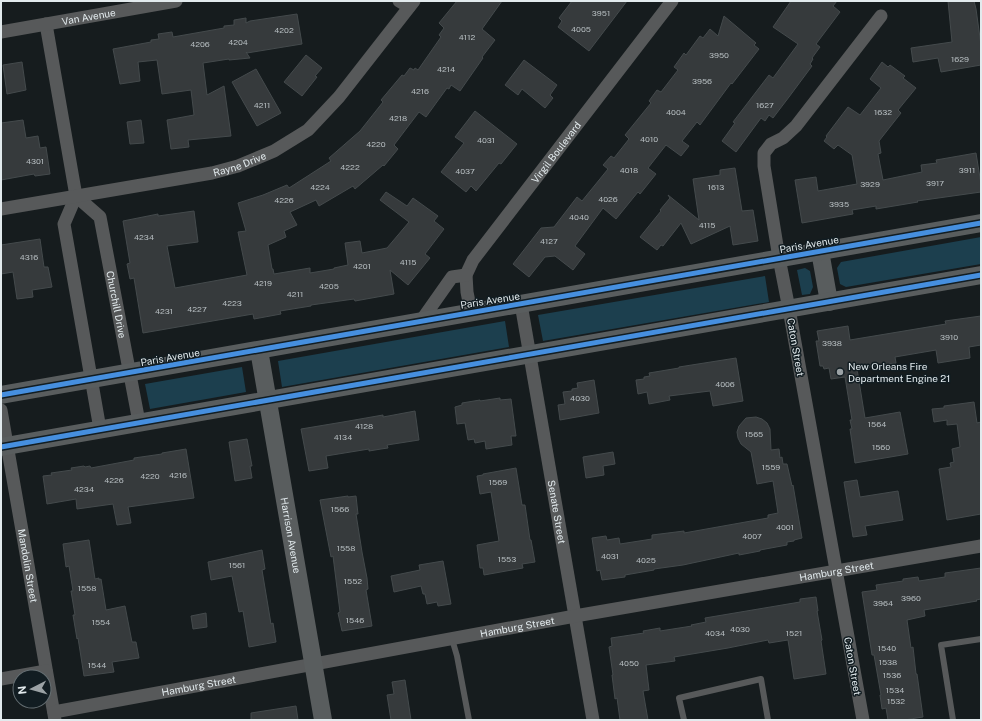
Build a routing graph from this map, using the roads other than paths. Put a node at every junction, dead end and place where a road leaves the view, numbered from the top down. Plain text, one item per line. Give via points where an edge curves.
1 (176, 1) edge
2 (672, 1) edge
3 (407, 3) edge
4 (881, 16) dead end
5 (46, 24) junction
6 (1, 32) edge
7 (76, 196) junction
8 (1, 209) edge
9 (981, 223) edge
10 (820, 251) junction
11 (779, 258) junction
12 (466, 275) junction
13 (981, 275) edge
14 (829, 302) junction
15 (521, 304) junction
16 (789, 309) junction
17 (471, 312) junction
18 (421, 321) junction
19 (259, 350) junction
20 (530, 354) junction
21 (130, 373) junction
22 (91, 380) junction
23 (1, 395) edge
24 (268, 400) junction
25 (1, 410) edge
26 (139, 422) junction
27 (100, 429) junction
28 (4, 446) edge
29 (981, 546) edge
30 (836, 571) junction
31 (574, 616) junction
32 (452, 639) junction
33 (981, 639) edge
34 (313, 664) junction
35 (46, 669) edge
36 (12, 676) edge
37 (1, 678) edge
38 (52, 701) edge
39 (55, 716) edge
40 (323, 720) edge
41 (469, 720) edge
42 (593, 720) edge
43 (684, 720) edge
44 (768, 720) edge
45 (863, 720) edge
46 (953, 720) edge

1 - 5 street, Van Avenue
2 - 12 street, Virgil Boulevard via 473,260
3 - 7 street, Rayne Drive via 340,97 308,130 274,151 238,166 212,173
4 - 11 street, Caton Street via 796,126 783,138 771,144 764,153
5 - 6 street, Van Avenue
5 - 7 street
7 - 8 street, Rayne Drive
7 - 21 street, Churchill Drive via 100,217
7 - 22 street via 64,224
9 - 10 street, Paris Avenue
10 - 11 street, Paris Avenue
10 - 14 street
11 - 15 street, Paris Avenue
11 - 16 street, Caton Street
12 - 17 street
12 - 18 street via 452,278
13 - 14 street
14 - 16 street
15 - 17 street, Paris Avenue
15 - 20 street, Senate Street
16 - 20 street
16 - 30 street, Caton Street
17 - 18 street, Paris Avenue
18 - 19 street, Paris Avenue
19 - 21 street, Paris Avenue
19 - 24 street, Harrison Avenue
20 - 24 street
20 - 31 street, Senate Street
21 - 22 street, Paris Avenue
21 - 26 street, Churchill Drive
22 - 23 street, Paris Avenue
22 - 27 street
24 - 26 street
24 - 34 street, Harrison Avenue
25 - 28 street, Mandolin Street
26 - 27 street
27 - 28 street
28 - 35 street, Mandolin Street
29 - 30 street, Hamburg Street
30 - 31 street, Hamburg Street
30 - 45 street, Caton Street
31 - 32 street, Hamburg Street
31 - 42 street, Senate Street
32 - 34 street, Hamburg Street
32 - 41 lane
33 - 46 lane via 941,645
34 - 39 street, Hamburg Street
34 - 40 street, Harrison Avenue
36 - 37 street
38 - 39 street, Mandolin Street
43 - 44 lane via 679,698 761,679

